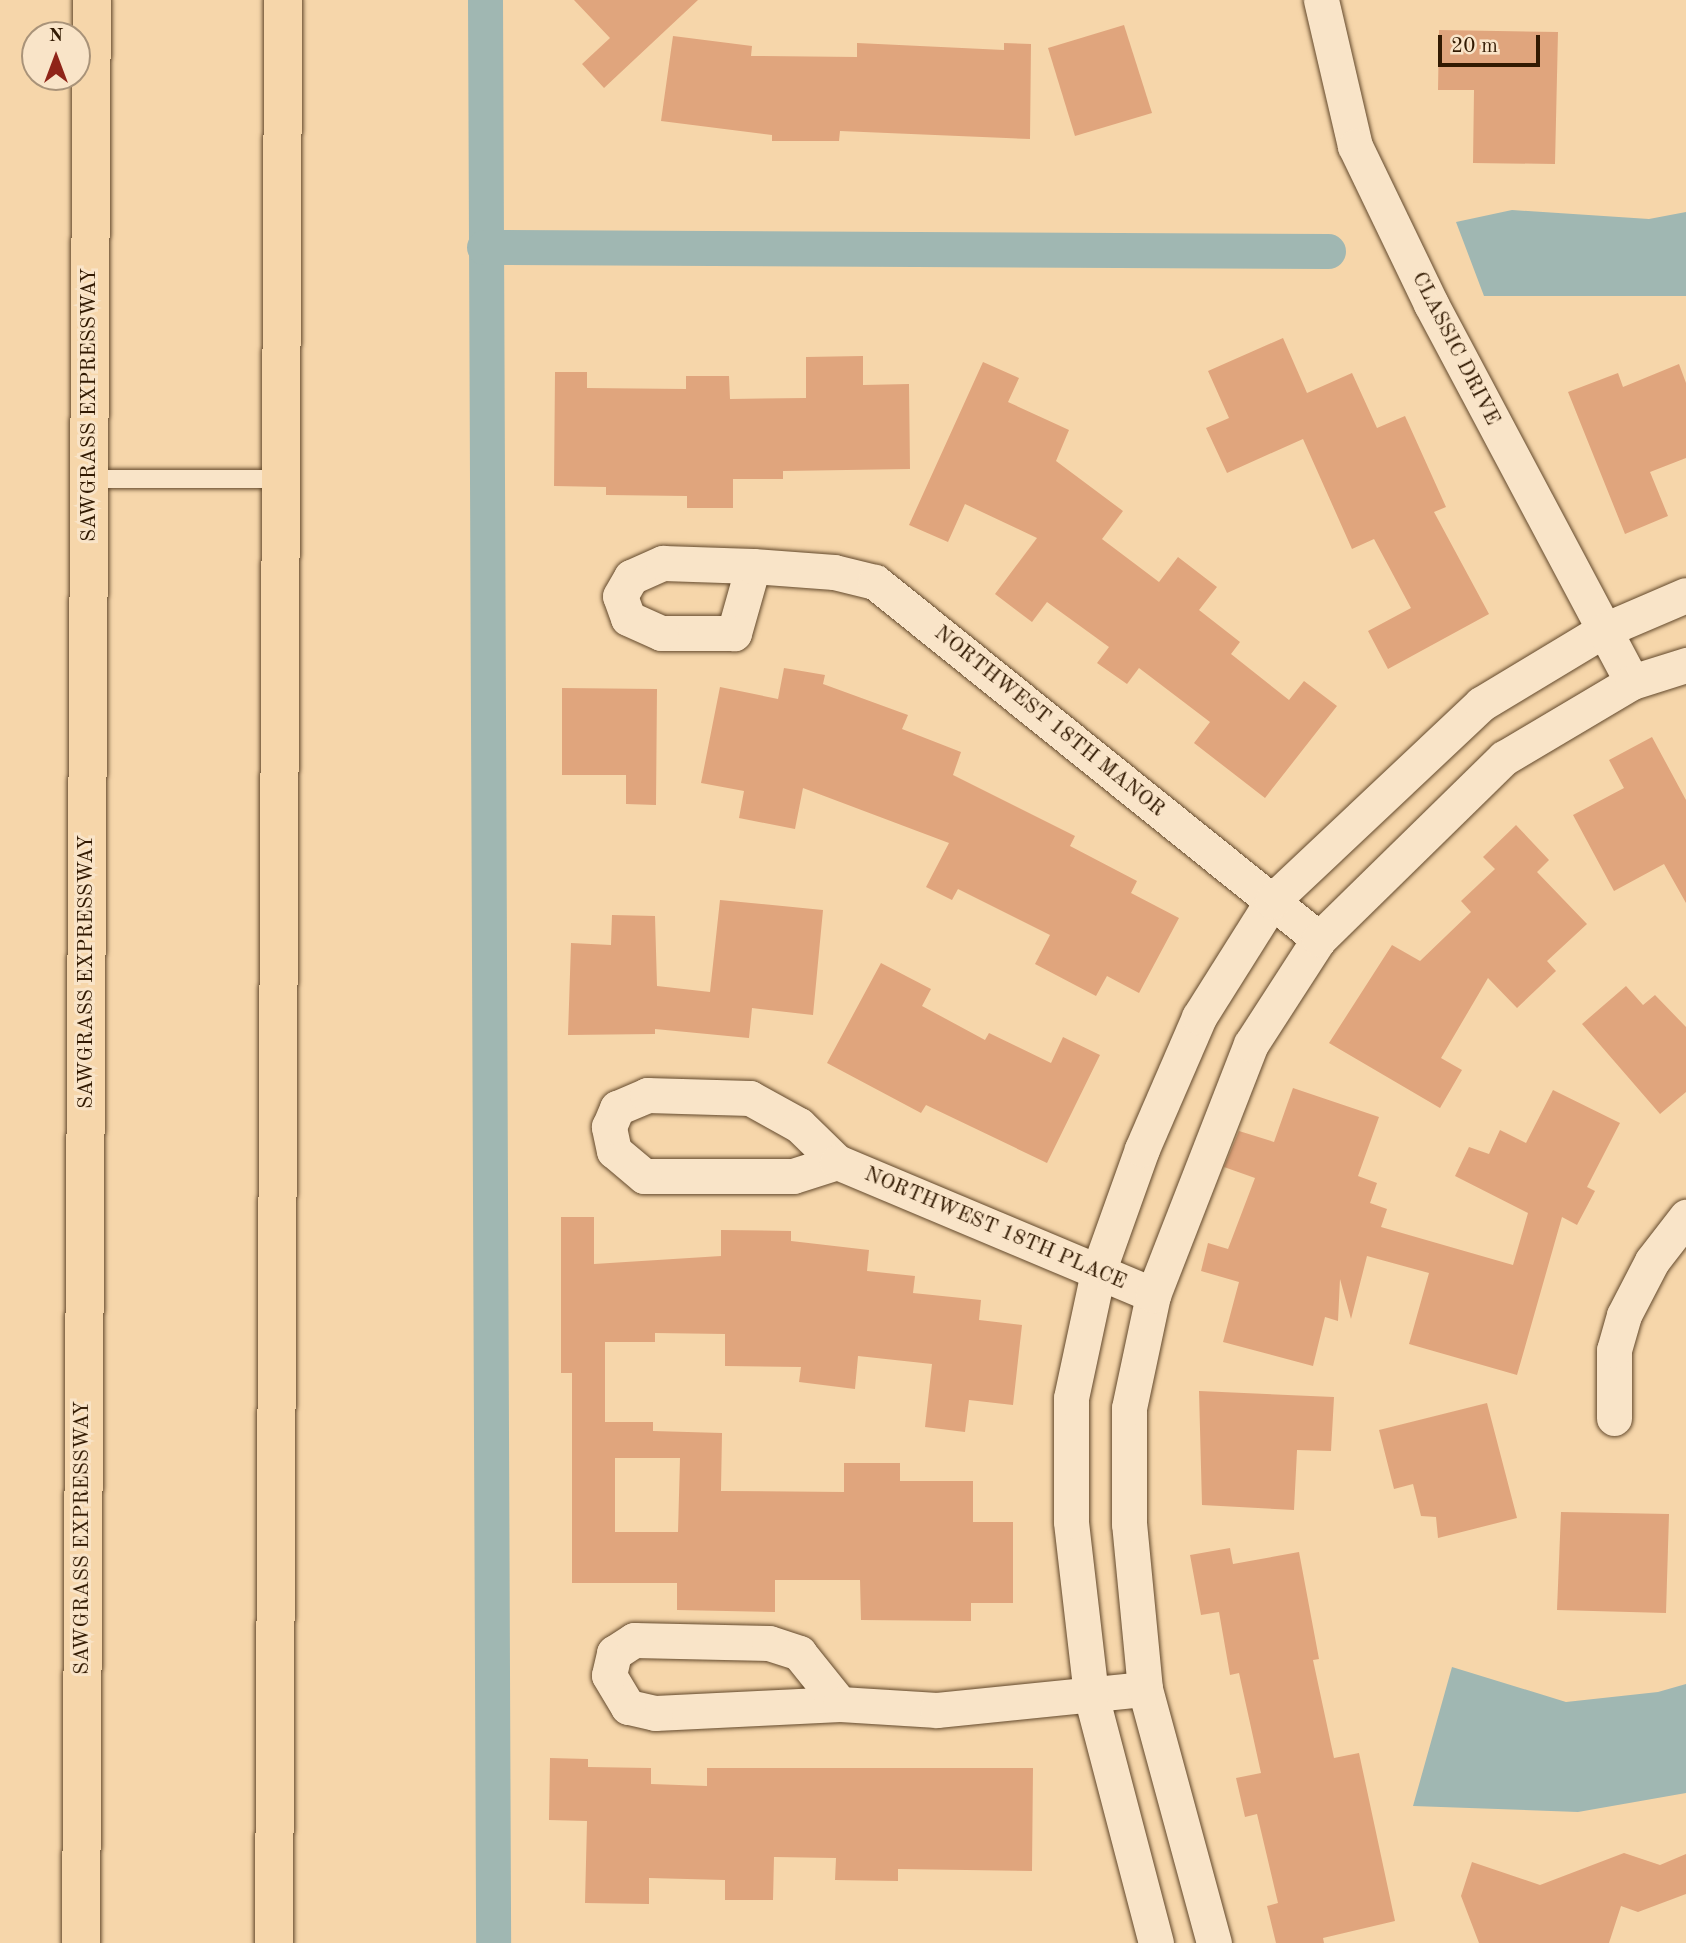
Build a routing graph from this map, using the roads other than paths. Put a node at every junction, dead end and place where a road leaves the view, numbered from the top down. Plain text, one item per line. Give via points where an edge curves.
1 (92, 0) edge
2 (283, 0) edge
3 (1321, 0) edge
4 (90, 479) junction
5 (280, 479) junction
6 (753, 566) dead end
7 (1686, 595) edge
8 (1602, 631) junction
9 (1686, 665) edge
10 (1632, 682) junction
11 (1272, 901) junction
12 (1319, 939) junction
13 (837, 1162) junction
14 (1686, 1217) edge
15 (1098, 1272) junction
16 (1153, 1295) junction
17 (1614, 1418) dead end
18 (1145, 1689) junction
19 (1091, 1695) junction
20 (840, 1704) junction
21 (81, 1943) edge
22 (274, 1943) edge
23 (1156, 1943) edge
24 (1214, 1943) edge

1 - 4 highway, SAWGRASS EXPRESSWAY
2 - 5 highway
3 - 8 street, CLASSIC DRIVE via 1355,146 1431,304
4 - 5 lane
4 - 21 highway, SAWGRASS EXPRESSWAY
5 - 22 highway
6 - 11 street, NORTHWEST 18TH MANOR via 834,572 875,582
7 - 8 street
8 - 10 street, CLASSIC DRIVE
8 - 11 street via 1481,704
9 - 10 street
10 - 12 street via 1504,758
11 - 12 street, NORTHWEST 18TH MANOR
11 - 15 street via 1199,1017 1142,1149
12 - 16 street via 1251,1044
13 - 13 street, NORTHWEST 18TH PLACE via 799,1125 750,1098 647,1095 617,1108 609,1127 614,1152 644,1176 793,1176
13 - 15 street, NORTHWEST 18TH PLACE
14 - 17 street via 1652,1261 1625,1315 1614,1350
15 - 16 street, NORTHWEST 18TH PLACE
15 - 19 street via 1071,1398 1071,1521
16 - 18 street via 1129,1408 1129,1524
18 - 19 street
18 - 24 street
19 - 20 street via 937,1710
19 - 23 street
20 - 20 street via 799,1653 769,1643 634,1640 614,1653 609,1675 628,1707 655,1713

